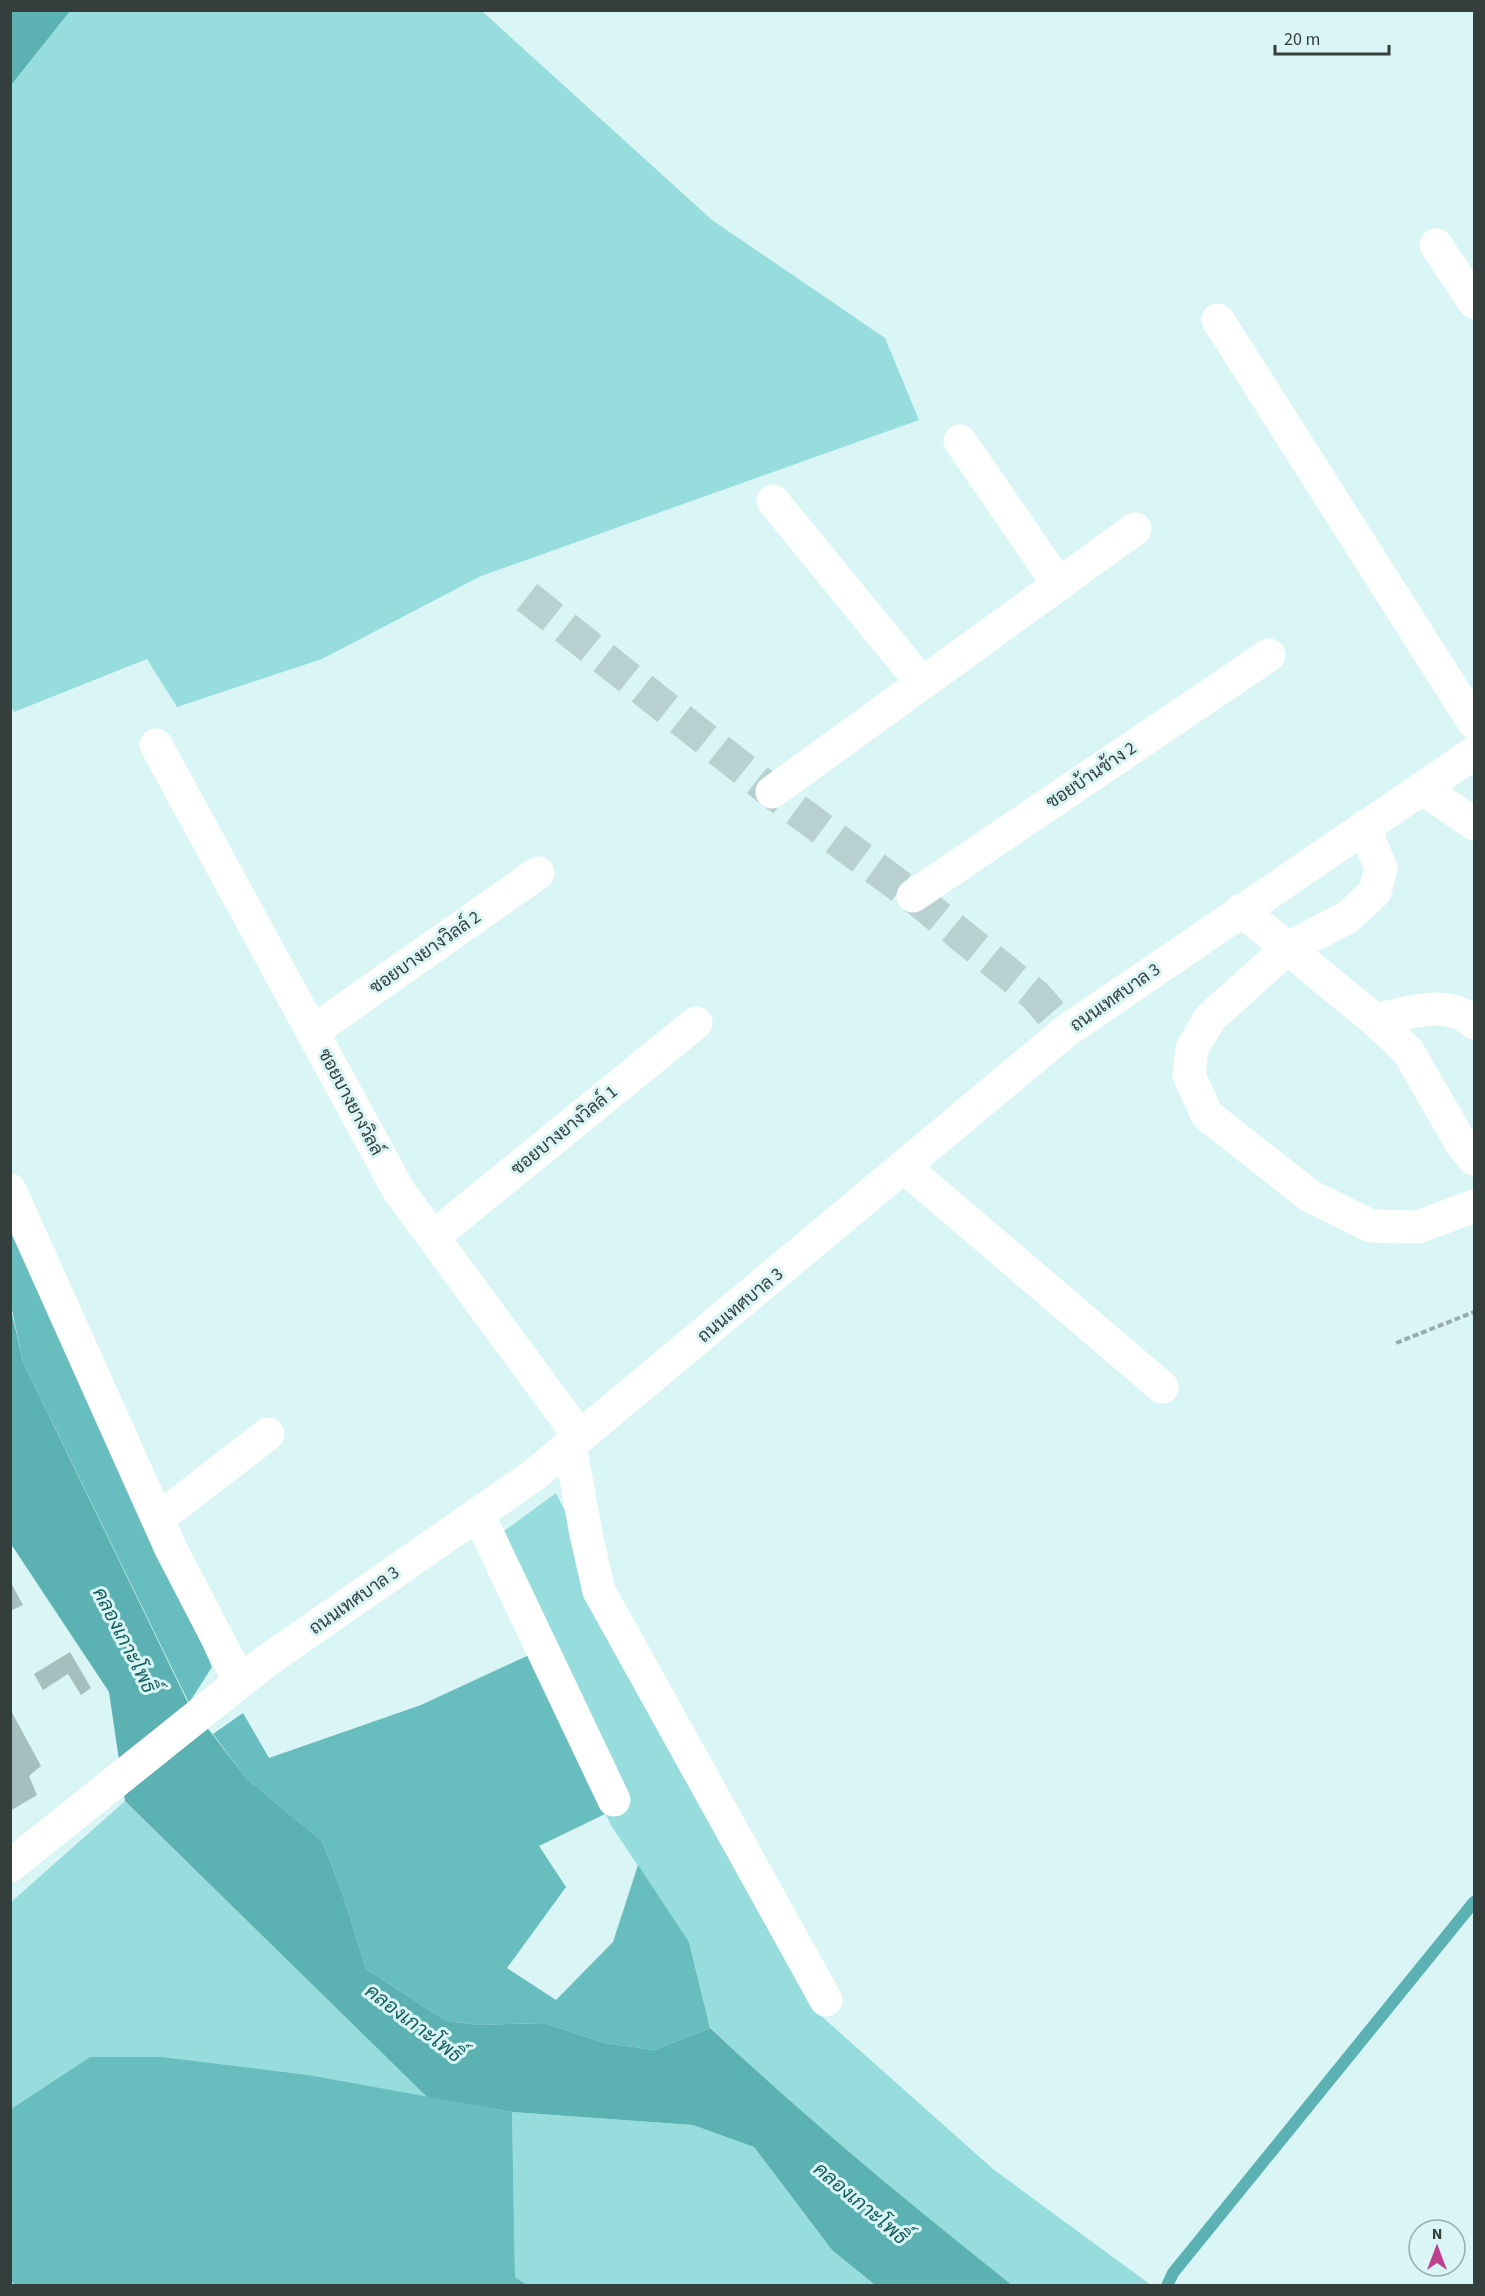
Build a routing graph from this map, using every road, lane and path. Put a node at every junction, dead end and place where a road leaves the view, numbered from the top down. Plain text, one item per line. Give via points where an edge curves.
1 (1437, 245) dead end
2 (1474, 302) edge
3 (1218, 320) dead end
4 (960, 441) dead end
5 (773, 501) dead end
6 (1135, 530) dead end
7 (1059, 585) junction
8 (1269, 655) dead end
9 (922, 683) junction
10 (1474, 723) edge
11 (156, 745) dead end
12 (1474, 753) edge
13 (1422, 788) junction
14 (772, 792) dead end
15 (1474, 824) edge
16 (1364, 827) junction
17 (538, 873) dead end
18 (913, 896) dead end
19 (1241, 910) junction
20 (1288, 948) junction
21 (1375, 1020) junction
22 (696, 1023) dead end
23 (1474, 1023) edge
24 (312, 1032) junction
25 (1474, 1158) edge
26 (904, 1167) junction
27 (10, 1190) edge
28 (1474, 1206) edge
29 (433, 1237) junction
30 (1474, 1312) edge
31 (1396, 1343) dead end
32 (1162, 1387) dead end
33 (268, 1434) dead end
34 (575, 1441) junction
35 (478, 1514) junction
36 (158, 1519) junction
37 (240, 1682) junction
38 (614, 1800) dead end
39 (10, 1866) edge
40 (826, 2000) dead end

1 - 2 street
3 - 10 street
4 - 7 street
5 - 9 street
6 - 7 street
7 - 9 street
8 - 18 street, ซอยบ้านช้าง 2
9 - 14 street
11 - 24 street, ซอยบางยางวิลล์
12 - 13 street, ถนนเทศบาล 3
13 - 15 street
13 - 16 street, ถนนเทศบาล 3
16 - 19 street, ถนนเทศบาล 3
16 - 20 street via 1381,868 1375,892 1348,917
17 - 24 street, ซอยบางยางวิลล์ 2
19 - 20 street
19 - 26 street, ถนนเทศบาล 3 via 1066,1031
20 - 21 street
20 - 28 street via 1210,1018 1192,1049 1189,1075 1207,1115 1310,1196 1371,1226 1418,1227
21 - 23 street via 1422,1010 1449,1010
21 - 25 street via 1408,1051 1461,1143
22 - 29 street, ซอยบางยางวิลล์ 1
24 - 29 street, ซอยบางยางวิลล์ via 399,1191
26 - 32 street
26 - 34 street, ถนนเทศบาล 3
27 - 36 street
29 - 34 street, ซอยบางยางวิลล์
30 - 31 path
33 - 36 street
34 - 35 street, ถนนเทศบาล 3
34 - 40 street via 585,1534 599,1591
35 - 37 street, ถนนเทศบาล 3
35 - 38 street
36 - 37 street
37 - 39 street, ถนนเทศบาล 3

